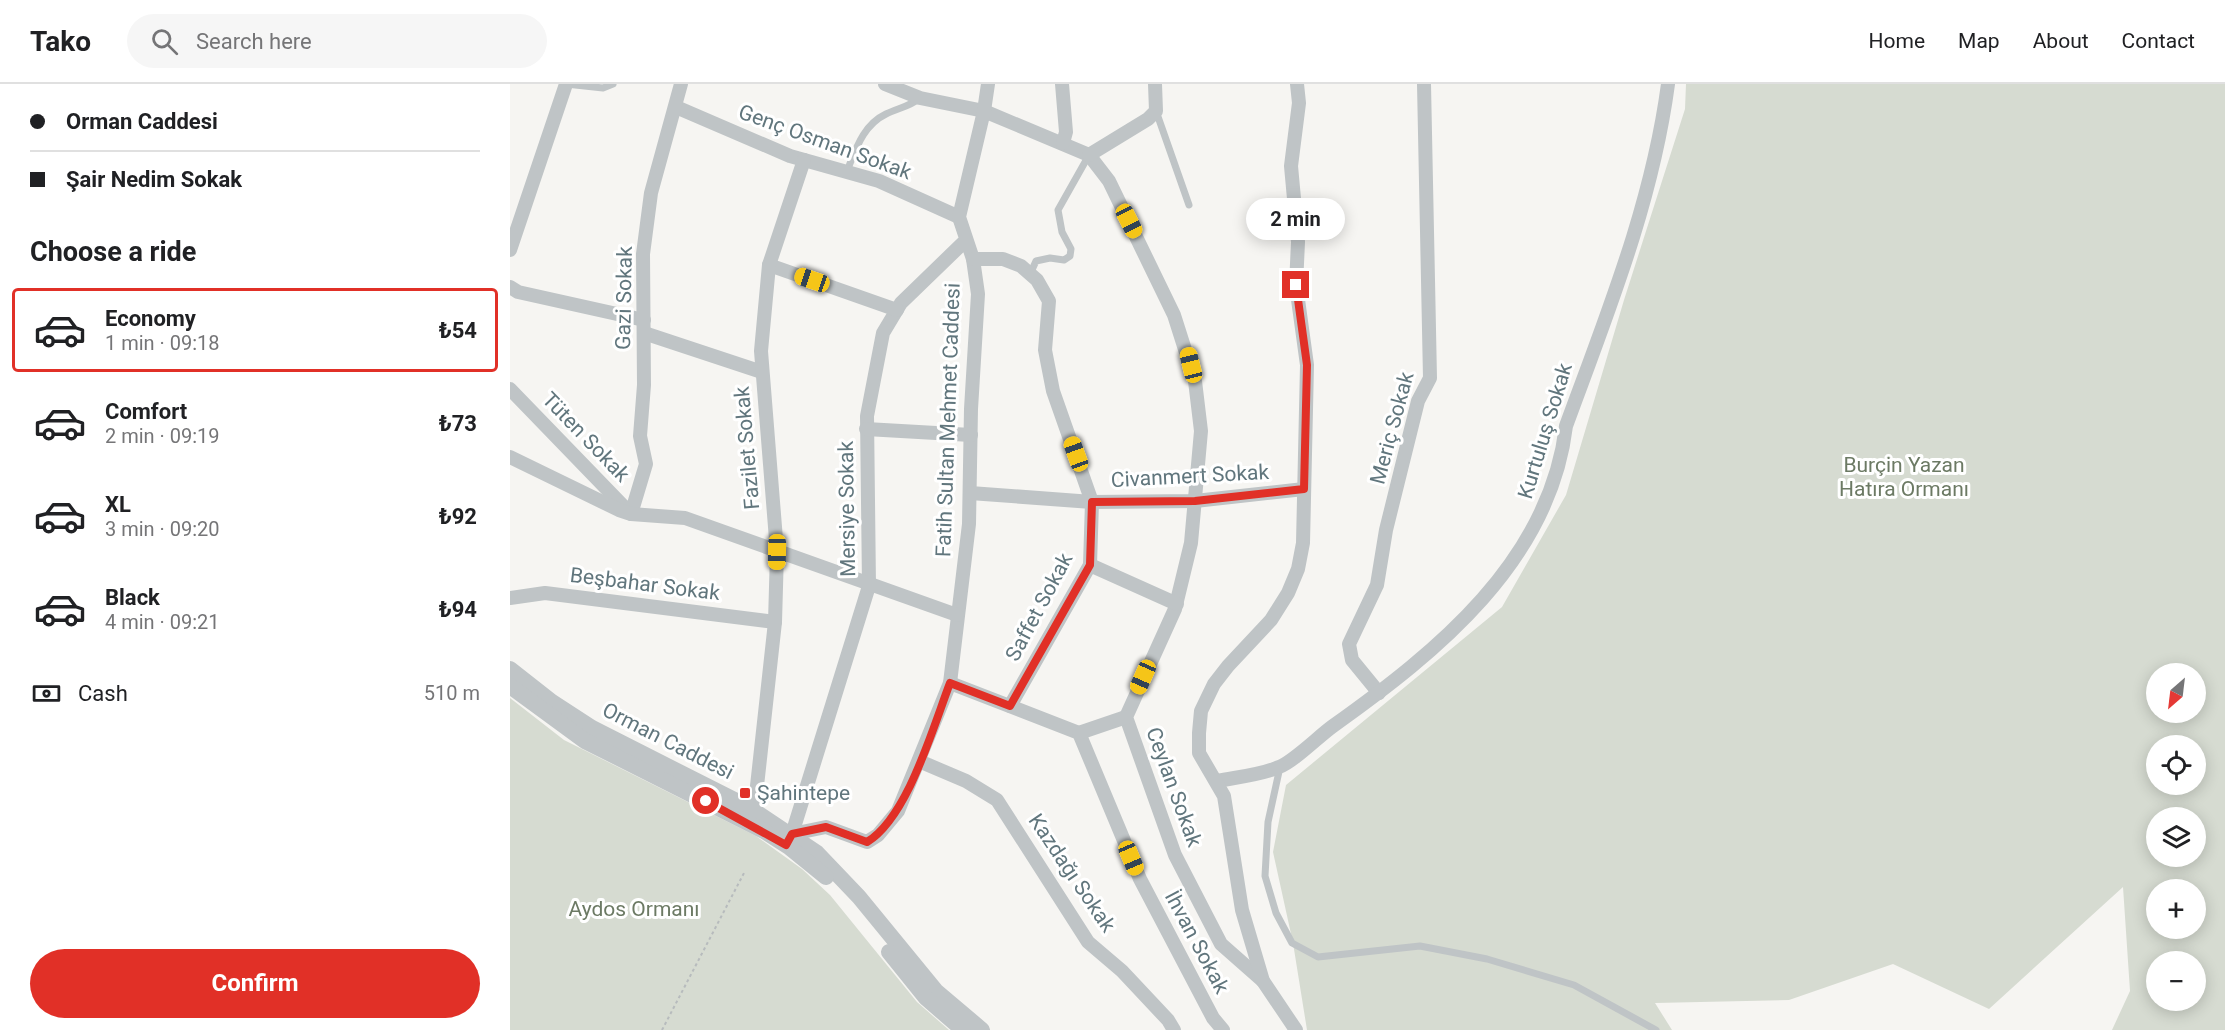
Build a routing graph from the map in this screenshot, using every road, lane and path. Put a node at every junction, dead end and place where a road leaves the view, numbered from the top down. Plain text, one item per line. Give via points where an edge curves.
1 (566, 84) edge
2 (613, 84) edge
3 (681, 84) edge
4 (885, 84) edge
5 (988, 84) edge
6 (1062, 84) edge
7 (1155, 84) edge
8 (1297, 84) edge
9 (1424, 84) edge
10 (1668, 84) edge
11 (920, 98) junction
12 (676, 106) junction
13 (984, 111) junction
14 (1156, 111) junction
15 (1063, 143) junction
16 (1089, 155) junction
17 (804, 160) junction
18 (847, 171) junction
19 (1189, 205) dead end
20 (959, 217) junction
21 (965, 241) junction
22 (510, 250) edge
23 (973, 259) junction
24 (769, 265) junction
25 (1031, 272) junction
26 (510, 287) edge
27 (897, 310) junction
28 (644, 327) junction
29 (762, 372) junction
30 (510, 389) edge
31 (866, 429) junction
32 (971, 435) junction
33 (510, 457) edge
34 (1304, 489) junction
35 (970, 493) junction
36 (1195, 501) junction
37 (1092, 502) junction
38 (631, 514) junction
39 (777, 552) junction
40 (1090, 565) junction
41 (869, 586) junction
42 (510, 598) edge
43 (1177, 604) junction
44 (957, 615) junction
45 (776, 622) junction
46 (510, 669) edge
47 (950, 683) junction
48 (510, 686) edge
49 (1379, 693) junction
50 (1010, 706) junction
51 (1126, 717) junction
52 (1079, 733) junction
53 (919, 761) junction
54 (1280, 767) junction
55 (1217, 782) junction
56 (748, 814) junction
57 (789, 839) junction
58 (744, 873) dead end
59 (1263, 981) junction
60 (662, 1030) edge
61 (963, 1030) edge
62 (982, 1030) edge
63 (1174, 1030) edge
64 (1223, 1030) edge
65 (1296, 1030) edge
66 (1656, 1030) edge

1 - 2 lane via 603,88
1 - 22 street
3 - 12 street, Gazi Sokak
4 - 11 street, Ceylan Sokak
5 - 13 street, Fatih Sultan Mehmet Caddesi
6 - 15 street via 1066,132
7 - 14 street
8 - 34 street via 1299,103 1291,174 1298,242 1296,285 1307,365
9 - 49 street, Meriç Sokak via 1430,378 1418,402 1386,530 1377,585 1348,650
10 - 49 street, Kurtuluş Sokak via 1639,226 1566,426 1547,502 1534,529 1495,586 1413,667
11 - 13 street, Ceylan Sokak
11 - 18 lane via 870,125
12 - 17 street, Genç Osman Sokak
12 - 28 street, Gazi Sokak via 651,193 643,254
13 - 15 street, Ceylan Sokak
13 - 20 street, Fatih Sultan Mehmet Caddesi
14 - 16 street
14 - 19 lane
15 - 16 street, Ceylan Sokak
16 - 25 lane via 1058,210 1070,256 1064,260 1036,261
16 - 36 street, Ceylan Sokak via 1109,181 1187,350 1201,431
17 - 18 street, Genç Osman Sokak
17 - 24 street, Fazilet Sokak
18 - 20 street, Genç Osman Sokak
20 - 21 street, Fatih Sultan Mehmet Caddesi
21 - 23 street, Fatih Sultan Mehmet Caddesi
21 - 27 street, Mersiye Sokak
23 - 25 street via 1003,259
23 - 32 street, Fatih Sultan Mehmet Caddesi via 978,294
24 - 27 street
24 - 29 street, Fazilet Sokak via 760,351
25 - 37 street, Saffet Sokak via 1049,301 1045,350 1053,391
26 - 28 street
27 - 31 street, Mersiye Sokak via 884,333
28 - 29 street
28 - 38 street, Gazi Sokak via 640,436 646,464
29 - 39 street, Fazilet Sokak
30 - 38 street, Tüten Sokak
31 - 32 street
31 - 41 street, Mersiye Sokak
32 - 35 street, Fatih Sultan Mehmet Caddesi
33 - 38 street
34 - 36 street, Civanmert Sokak
34 - 55 street via 1304,543 1288,593 1271,620 1214,684 1202,711 1199,753
35 - 37 street, Civanmert Sokak
35 - 44 street, Fatih Sultan Mehmet Caddesi
36 - 37 street, Civanmert Sokak
36 - 43 street, Ceylan Sokak via 1191,543
37 - 40 street, Saffet Sokak
38 - 39 street via 685,518
39 - 41 street
39 - 45 street, Fazilet Sokak
40 - 43 street
40 - 50 street, Saffet Sokak
41 - 44 street
41 - 57 street, Mersiye Sokak
42 - 45 street, Beşbahar Sokak via 545,593
43 - 51 street, Ceylan Sokak
44 - 47 street, Fatih Sultan Mehmet Caddesi
45 - 56 street, Fazilet Sokak via 756,795
46 - 56 street, Orman Caddesi via 592,728
47 - 50 street
47 - 53 street, Fatih Sultan Mehmet Caddesi
48 - 56 street, Orman Caddesi via 585,741
49 - 54 street, Kurtuluş Sokak
50 - 52 street
51 - 52 street
51 - 59 street, Ceylan Sokak via 1175,855 1221,944
52 - 64 street, İhvan Sokak via 1140,879
53 - 57 street, Fatih Sultan Mehmet Caddesi via 898,811 867,842 826,827
53 - 63 street, Kazdağı Sokak via 966,781 997,800 1088,942 1122,971
54 - 55 street, Kurtuluş Sokak
54 - 66 lane via 1269,822 1265,876 1276,913 1292,943 1318,957 1420,946 1487,959 1574,985
55 - 59 street via 1224,796 1242,910
56 - 57 street, Orman Caddesi
57 - 61 street, Orman Caddesi via 839,890 926,998
57 - 62 street, Orman Caddesi via 817,853 859,897 936,991
58 - 60 path
59 - 65 street

